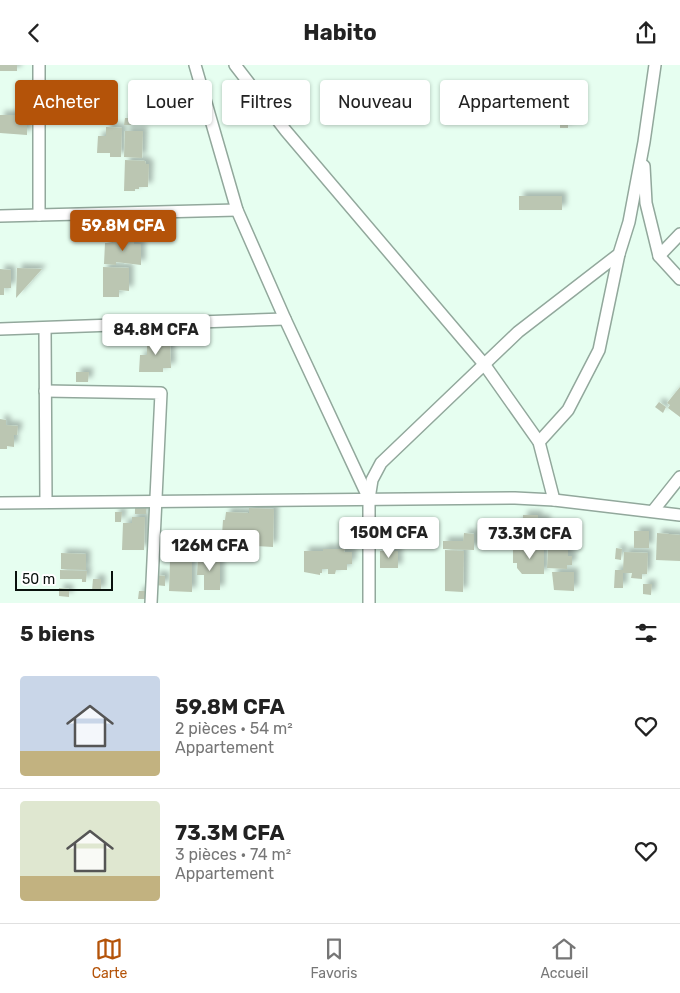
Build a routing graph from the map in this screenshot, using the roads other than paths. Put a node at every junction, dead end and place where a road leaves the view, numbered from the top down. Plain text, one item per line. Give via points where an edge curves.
1 (39, 65) edge
2 (195, 65) edge
3 (235, 65) edge
4 (654, 65) edge
5 (644, 142) junction
6 (237, 210) junction
7 (0, 215) edge
8 (39, 215) junction
9 (680, 234) edge
10 (619, 254) junction
11 (659, 256) junction
12 (680, 279) edge
13 (285, 319) junction
14 (45, 328) junction
15 (0, 329) edge
16 (484, 365) junction
17 (45, 391) junction
18 (539, 443) junction
19 (680, 477) edge
20 (369, 499) junction
21 (554, 500) junction
22 (156, 501) junction
23 (46, 502) junction
24 (0, 503) edge
25 (653, 511) junction
26 (680, 515) edge
27 (150, 603) edge
28 (369, 603) edge

1 - 8 street
2 - 6 street
3 - 16 street via 286,131
4 - 5 street
5 - 10 street via 629,222
5 - 11 street via 646,203
6 - 8 street
6 - 13 street
7 - 8 street
9 - 11 street
10 - 16 street via 518,332
10 - 18 street via 599,350 568,410
11 - 12 street
13 - 14 street
13 - 20 street
14 - 15 street
14 - 17 street
16 - 18 street
16 - 20 street via 381,463 372,480
17 - 22 street via 161,393
17 - 23 street
18 - 21 street
19 - 25 street
20 - 21 street
20 - 22 street
20 - 28 street
21 - 25 street
22 - 23 street
22 - 27 street
23 - 24 street
25 - 26 street

